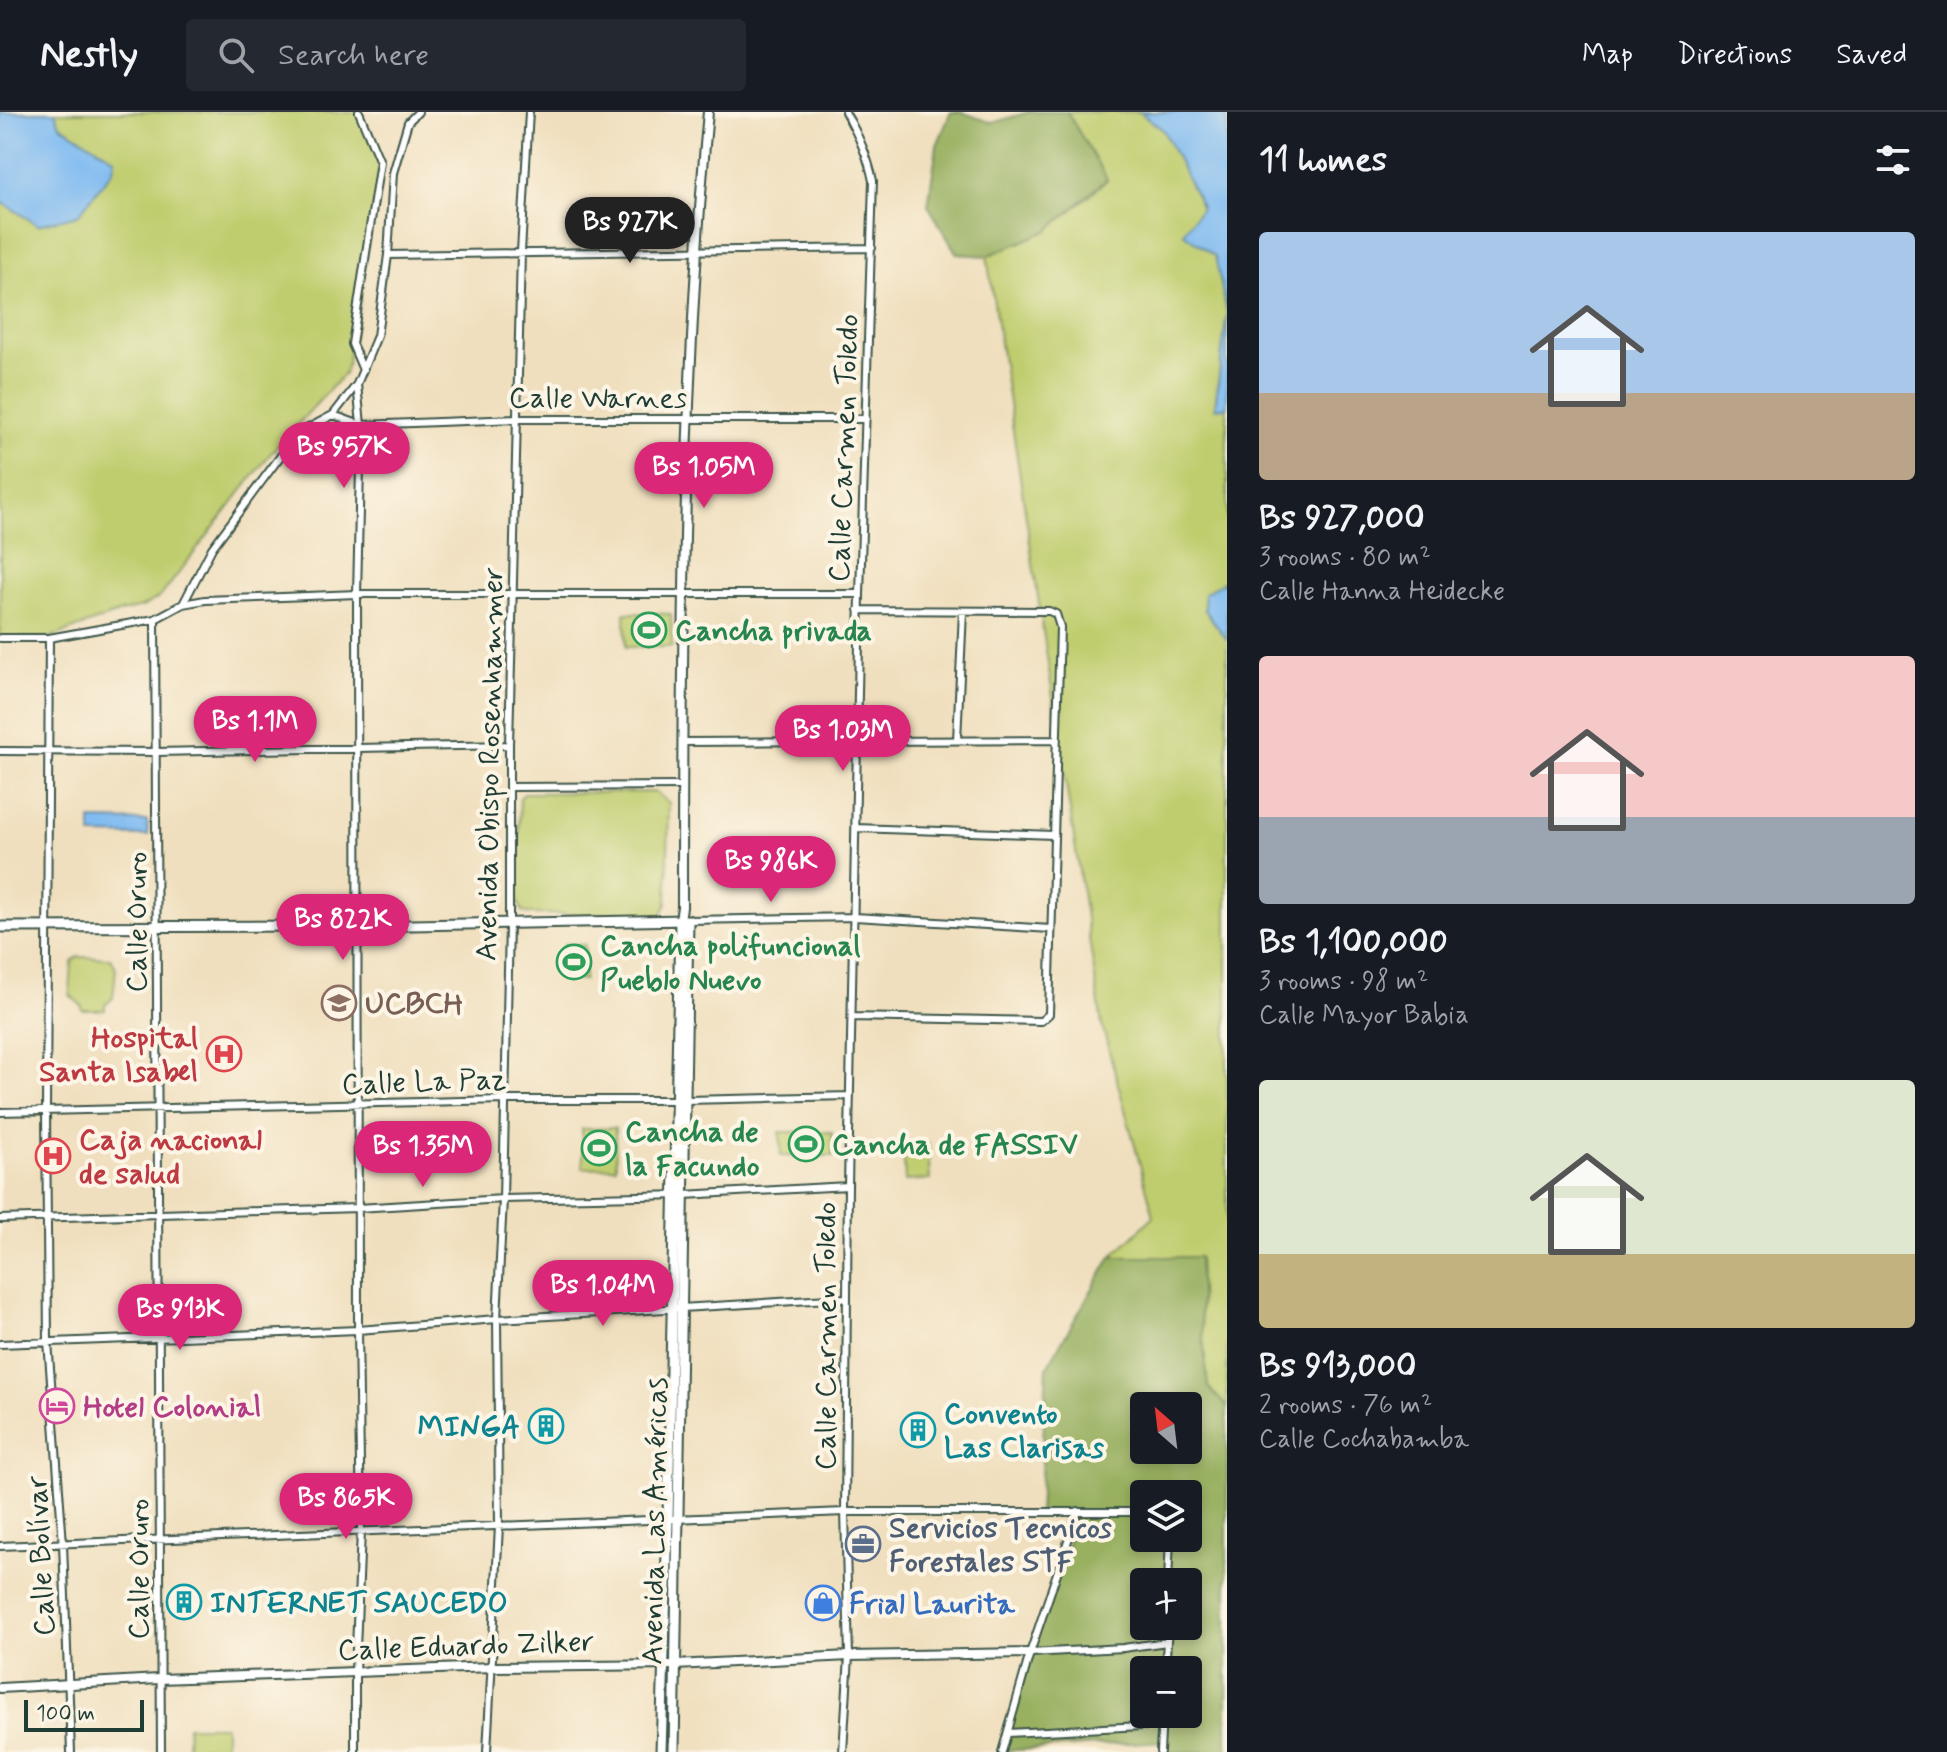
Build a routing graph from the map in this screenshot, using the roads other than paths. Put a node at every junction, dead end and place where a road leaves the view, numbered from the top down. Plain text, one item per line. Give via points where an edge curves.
1 (359, 112) edge
2 (418, 112) edge
3 (529, 112) edge
4 (708, 112) edge
5 (845, 112) edge
6 (872, 248) junction
7 (695, 250) junction
8 (521, 252) junction
9 (388, 255) junction
10 (363, 370) junction
11 (357, 384) junction
12 (333, 415) junction
13 (690, 418) junction
14 (517, 419) junction
15 (866, 419) junction
16 (361, 425) junction
17 (512, 593) junction
18 (685, 593) junction
19 (357, 594) junction
20 (860, 594) junction
21 (183, 604) junction
22 (859, 610) junction
23 (963, 611) junction
24 (155, 619) junction
25 (0, 638) edge
26 (49, 638) junction
27 (957, 740) junction
28 (1055, 740) junction
29 (858, 741) junction
30 (683, 742) junction
31 (509, 745) junction
32 (359, 746) junction
33 (49, 750) junction
34 (0, 751) edge
35 (157, 752) junction
36 (682, 786) junction
37 (509, 787) junction
38 (856, 828) junction
39 (1053, 835) junction
40 (855, 917) junction
41 (684, 920) junction
42 (509, 924) junction
43 (358, 926) junction
44 (0, 927) edge
45 (48, 927) junction
46 (158, 927) junction
47 (1051, 929) junction
48 (852, 1017) junction
49 (850, 1096) junction
50 (504, 1100) junction
51 (681, 1100) junction
52 (359, 1105) junction
53 (157, 1110) junction
54 (0, 1112) edge
55 (46, 1112) junction
56 (848, 1186) junction
57 (680, 1195) junction
58 (503, 1199) junction
59 (358, 1208) junction
60 (157, 1215) junction
61 (46, 1217) junction
62 (0, 1219) edge
63 (846, 1298) junction
64 (671, 1309) junction
65 (682, 1309) junction
66 (497, 1319) junction
67 (358, 1330) junction
68 (159, 1338) junction
69 (48, 1341) junction
70 (0, 1344) edge
71 (1078, 1511) junction
72 (845, 1512) junction
73 (1130, 1512) edge
74 (674, 1519) junction
75 (499, 1526) junction
76 (361, 1531) junction
77 (162, 1538) junction
78 (63, 1544) junction
79 (0, 1546) edge
80 (1167, 1642) joint
81 (1030, 1653) junction
82 (849, 1656) junction
83 (1166, 1656) edge
84 (670, 1665) junction
85 (493, 1667) junction
86 (355, 1672) junction
87 (159, 1679) junction
88 (68, 1683) junction
89 (0, 1688) edge
90 (1130, 1727) edge
91 (1161, 1728) edge
92 (1008, 1733) junction
93 (71, 1752) edge
94 (161, 1752) edge
95 (355, 1752) edge
96 (487, 1752) edge
97 (661, 1752) edge
98 (674, 1752) edge
99 (843, 1752) edge
100 (1002, 1752) edge
101 (1160, 1752) edge

1 - 10 street via 380,162 352,344
2 - 9 street via 408,122 393,173
3 - 8 street, Avenida Obispo Rosenhammer
4 - 7 street, Avenida Las Américas
5 - 6 street, Calle Carmen Toledo via 873,181
6 - 7 street
6 - 15 street, Calle Carmen Toledo
7 - 8 street
7 - 13 street, Avenida Las Américas
8 - 9 street
8 - 14 street, Avenida Obispo Rosenhammer
9 - 10 street via 377,336
10 - 11 street
11 - 12 street
11 - 16 street
12 - 16 street, Calle Warnes
12 - 21 street via 297,434 212,548
13 - 14 street, Calle Warnes
13 - 15 street, Calle Warnes
13 - 18 street, Avenida Las Américas
14 - 16 street, Calle Warnes
14 - 17 street, Avenida Obispo Rosenhammer
15 - 20 street, Calle Carmen Toledo
16 - 19 street
17 - 18 street
17 - 19 street
17 - 31 street, Avenida Obispo Rosenhammer
18 - 20 street
18 - 30 street, Avenida Las Américas
19 - 21 street
19 - 32 street
20 - 22 street, Calle Carmen Toledo
21 - 24 street
22 - 23 street
22 - 29 street, Calle Carmen Toledo
23 - 27 street
23 - 28 street via 1056,614 1060,627
24 - 26 street
24 - 35 street, Calle Oruro
25 - 26 street
26 - 33 street, Calle Bolívar
27 - 28 street
27 - 29 street
28 - 39 street
29 - 30 street
29 - 38 street, Calle Carmen Toledo
30 - 36 street, Avenida Las Américas
31 - 32 street
31 - 37 street, Avenida Obispo Rosenhammer
32 - 35 street
32 - 43 street
33 - 34 street
33 - 35 street
33 - 45 street, Calle Bolívar
35 - 46 street, Calle Oruro
36 - 37 street
36 - 41 street, Avenida Las Américas
37 - 42 street, Avenida Obispo Rosenhammer
38 - 39 street
38 - 40 street, Calle Carmen Toledo
39 - 47 street
40 - 41 street
40 - 47 street
40 - 48 street, Calle Carmen Toledo
41 - 42 main road
41 - 51 main road, Avenida Las Américas
42 - 43 main road
42 - 50 street, Avenida Obispo Rosenhammer
43 - 46 main road
43 - 52 street
44 - 45 main road
45 - 46 main road
45 - 55 street, Calle Bolívar
46 - 53 street, Calle Oruro
47 - 48 street via 1046,1019
48 - 49 street, Calle Carmen Toledo
49 - 51 street, Calle La Paz
49 - 56 street, Calle Carmen Toledo
50 - 51 street, Calle La Paz
50 - 52 street, Calle La Paz
50 - 58 street, Avenida Obispo Rosenhammer
51 - 57 main road, Avenida Las Américas
52 - 53 street, Calle La Paz
52 - 59 street
53 - 55 street, Calle La Paz
53 - 60 street, Calle Oruro
54 - 55 street, Calle La Paz
55 - 61 street, Calle Bolívar
56 - 57 street
56 - 63 street, Calle Carmen Toledo
57 - 58 street
57 - 64 main road, Avenida Las Américas
57 - 65 main road, Avenida Las Américas
58 - 59 street
58 - 66 street, Avenida Obispo Rosenhammer
59 - 60 street
59 - 67 street
60 - 61 street
60 - 68 street, Calle Oruro
61 - 62 street
61 - 69 street, Calle Bolívar
63 - 65 street
63 - 72 street, Calle Carmen Toledo
64 - 65 street
64 - 66 street
64 - 74 main road, Avenida Las Américas
65 - 74 main road, Avenida Las Américas
66 - 67 street
66 - 75 street, Avenida Obispo Rosenhammer
67 - 68 street
67 - 76 street
68 - 69 street
68 - 77 street, Calle Oruro
69 - 70 street
69 - 78 street, Calle Bolívar
71 - 72 street
71 - 73 street
71 - 81 street
72 - 74 street
72 - 82 street, Calle Carmen Toledo
74 - 75 street
74 - 84 main road, Avenida Las Américas
75 - 76 street
75 - 85 street, Avenida Obispo Rosenhammer
76 - 77 street
76 - 86 street
77 - 78 street
77 - 87 street, Calle Oruro
78 - 79 street
78 - 88 street, Calle Bolívar
80 - 81 street
80 - 83 street
81 - 82 street, Calle Eduardo Zilker
81 - 92 street
82 - 84 street, Calle Eduardo Zilker
82 - 99 street, Calle Carmen Toledo
84 - 85 street, Calle Eduardo Zilker
84 - 97 main road, Avenida Las Américas
84 - 98 main road, Avenida Las Américas
85 - 86 street, Calle Eduardo Zilker
85 - 96 street, Avenida Obispo Rosenhammer
86 - 87 street, Calle Eduardo Zilker
86 - 95 street
87 - 88 street, Calle Eduardo Zilker
87 - 94 street, Calle Oruro
88 - 89 street, Calle Eduardo Zilker
88 - 93 street, Calle Bolívar
90 - 92 street
91 - 101 street
92 - 100 street

